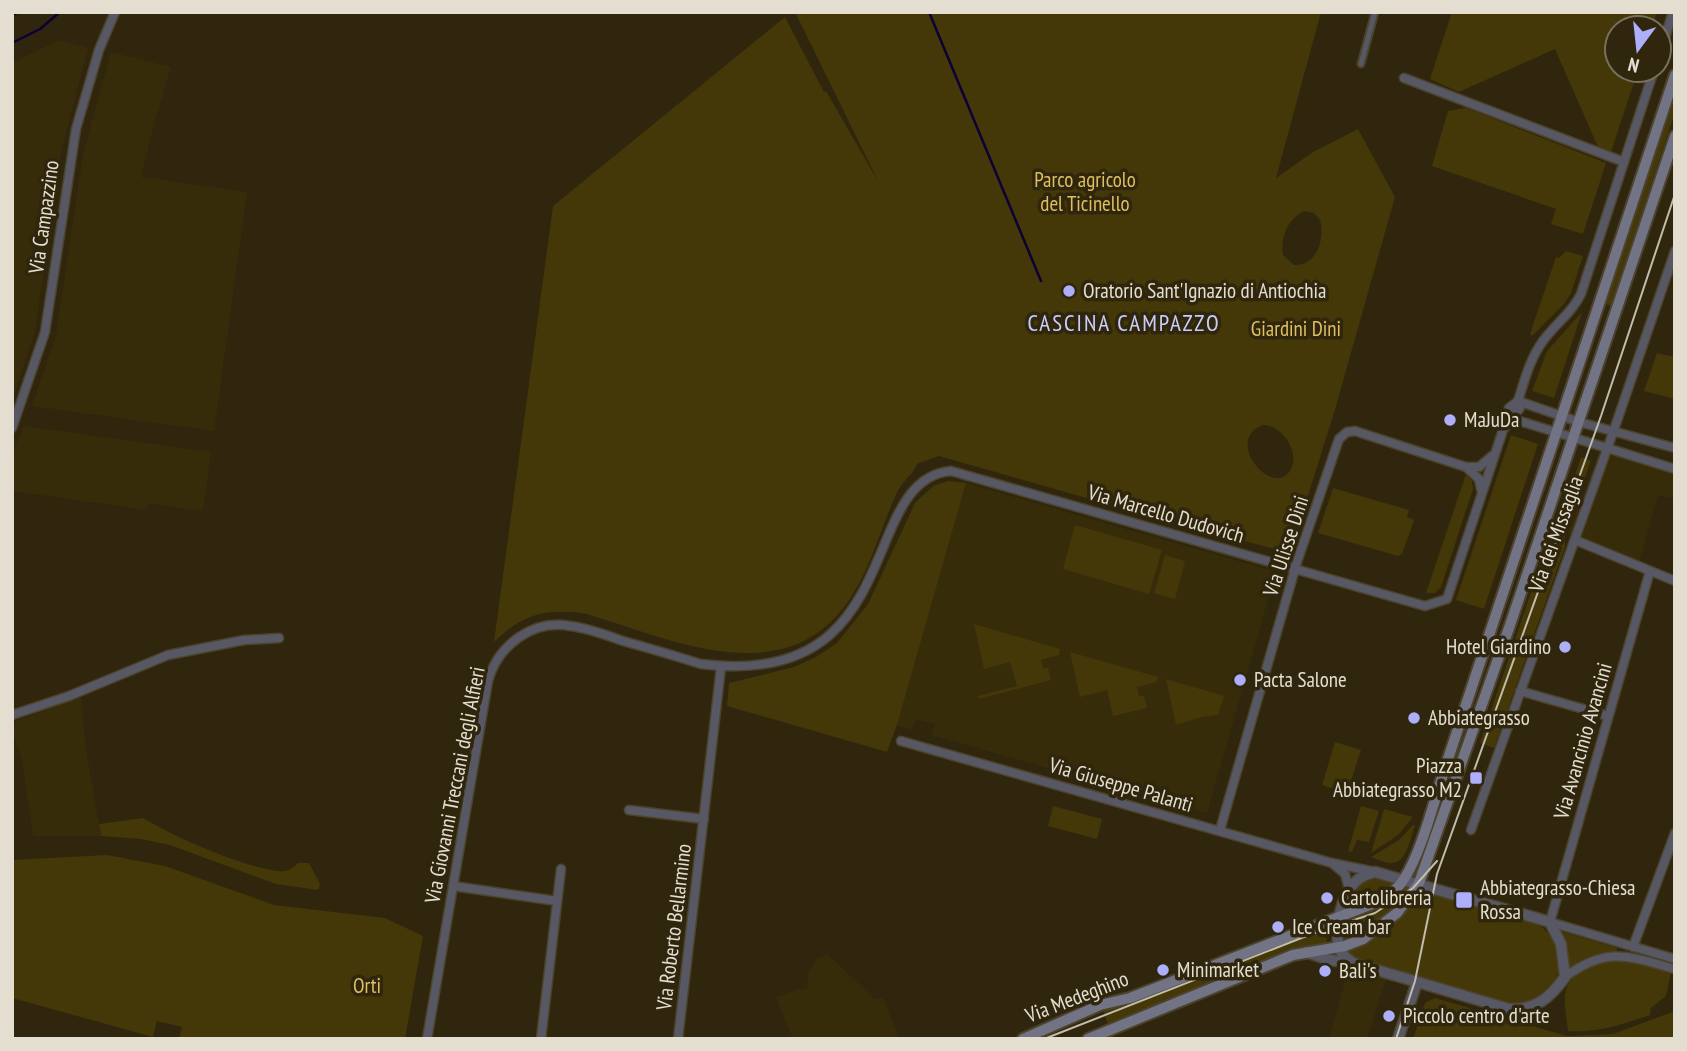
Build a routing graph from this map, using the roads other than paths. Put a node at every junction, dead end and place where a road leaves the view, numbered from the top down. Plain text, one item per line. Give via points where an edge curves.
1 (115, 12) edge
2 (1375, 12) edge
3 (1361, 64) dead end
4 (1675, 75) edge
5 (1404, 78) dead end
6 (1649, 84) edge
7 (1675, 136) edge
8 (1624, 163) junction
9 (1675, 251) edge
10 (1518, 401) junction
11 (1562, 417) junction
12 (1510, 418) junction
13 (1579, 422) junction
14 (12, 428) edge
15 (1614, 432) junction
16 (1556, 434) junction
17 (1573, 439) junction
18 (1675, 448) edge
19 (1607, 449) junction
20 (1496, 451) junction
21 (1466, 467) junction
22 (1675, 469) edge
23 (964, 473) joint
24 (1480, 500) junction
25 (1575, 540) junction
26 (1295, 569) junction
27 (1650, 571) junction
28 (1675, 581) edge
29 (279, 638) dead end
30 (721, 667) junction
31 (1520, 691) junction
32 (12, 715) edge
33 (1608, 716) junction
34 (901, 741) dead end
35 (629, 810) dead end
36 (704, 818) junction
37 (1220, 830) junction
38 (1471, 830) dead end
39 (1675, 832) edge
40 (1332, 863) junction
41 (561, 869) dead end
42 (1375, 872) junction
43 (1404, 879) junction
44 (1419, 883) junction
45 (453, 887) junction
46 (1349, 889) junction
47 (557, 901) junction
48 (1340, 916) junction
49 (1550, 922) junction
50 (1339, 947) junction
51 (1633, 947) junction
52 (1306, 952) junction
53 (1675, 959) edge
54 (1353, 963) junction
55 (1675, 969) edge
56 (1565, 977) junction
57 (1417, 982) junction
58 (427, 1039) edge
59 (541, 1039) edge
60 (678, 1039) edge
61 (1023, 1039) edge
62 (1088, 1039) edge
63 (1398, 1039) edge

1 - 14 street, Via Campazzino via 76,129 45,332
2 - 3 street
4 - 11 main road, Via dei Missaglia
5 - 8 street
6 - 8 street
7 - 13 main road, Via dei Missaglia
8 - 10 street via 1581,294 1538,347
9 - 15 street, Via dei Missaglia
10 - 11 street
10 - 12 street via 1517,415
11 - 13 street
11 - 16 main road, Via dei Missaglia
12 - 16 street
12 - 20 street
13 - 15 street
13 - 17 main road, Via dei Missaglia
15 - 18 street
15 - 19 street, Via dei Missaglia
16 - 17 street
16 - 43 main road, Via dei Missaglia
17 - 19 street
17 - 44 main road, Via dei Missaglia
19 - 22 street
19 - 25 street, Via dei Missaglia
20 - 21 street via 1483,465
20 - 24 street
21 - 24 street via 1479,479
21 - 26 street, Via Ulisse Dini via 1360,432 1344,434
23 - 26 street, Via Marcello Dudovich
23 - 30 street, Via Giovanni Treccani degli Alfieri via 937,474 914,487 862,595 828,637 788,660
24 - 26 street, Via Marcello Dudovich via 1447,599 1425,606
25 - 27 street
25 - 31 street, Via dei Missaglia
26 - 37 street, Via Ulisse Dini
27 - 28 street
27 - 33 street, Via Avancinio Avancini
29 - 32 street via 168,655
30 - 36 street, Via Roberto Bellarmino
30 - 45 street, Via Giovanni Treccani degli Alfieri via 566,625 534,629 510,644 493,666 487,686
31 - 33 street
31 - 38 street, Via dei Missaglia
33 - 49 street, Via Avancinio Avancini
34 - 37 street, Via Giuseppe Palanti
35 - 36 street, Via Roberto Bellarmino
36 - 60 street, Via Roberto Bellarmino
37 - 40 street, Via Giuseppe Palanti
39 - 51 street
40 - 42 street, Via Giuseppe Palanti
40 - 46 street via 1345,874
41 - 47 street
42 - 43 street
42 - 46 street
43 - 44 street
43 - 48 main road, Via Medeghino via 1380,901
44 - 49 street
44 - 50 main road, Via dei Missaglia via 1381,927
45 - 47 street
45 - 58 street, Via Giovanni Treccani degli Alfieri
46 - 48 street
47 - 59 street
48 - 50 street
48 - 61 main road, Via Medeghino
49 - 51 street
49 - 56 street via 1561,944
50 - 52 main road, Via Medeghino
50 - 54 street
51 - 53 street
52 - 54 street
52 - 62 main road, Via Medeghino
54 - 57 street
55 - 56 street via 1608,956
56 - 57 street via 1545,1000 1517,1009
57 - 63 street

